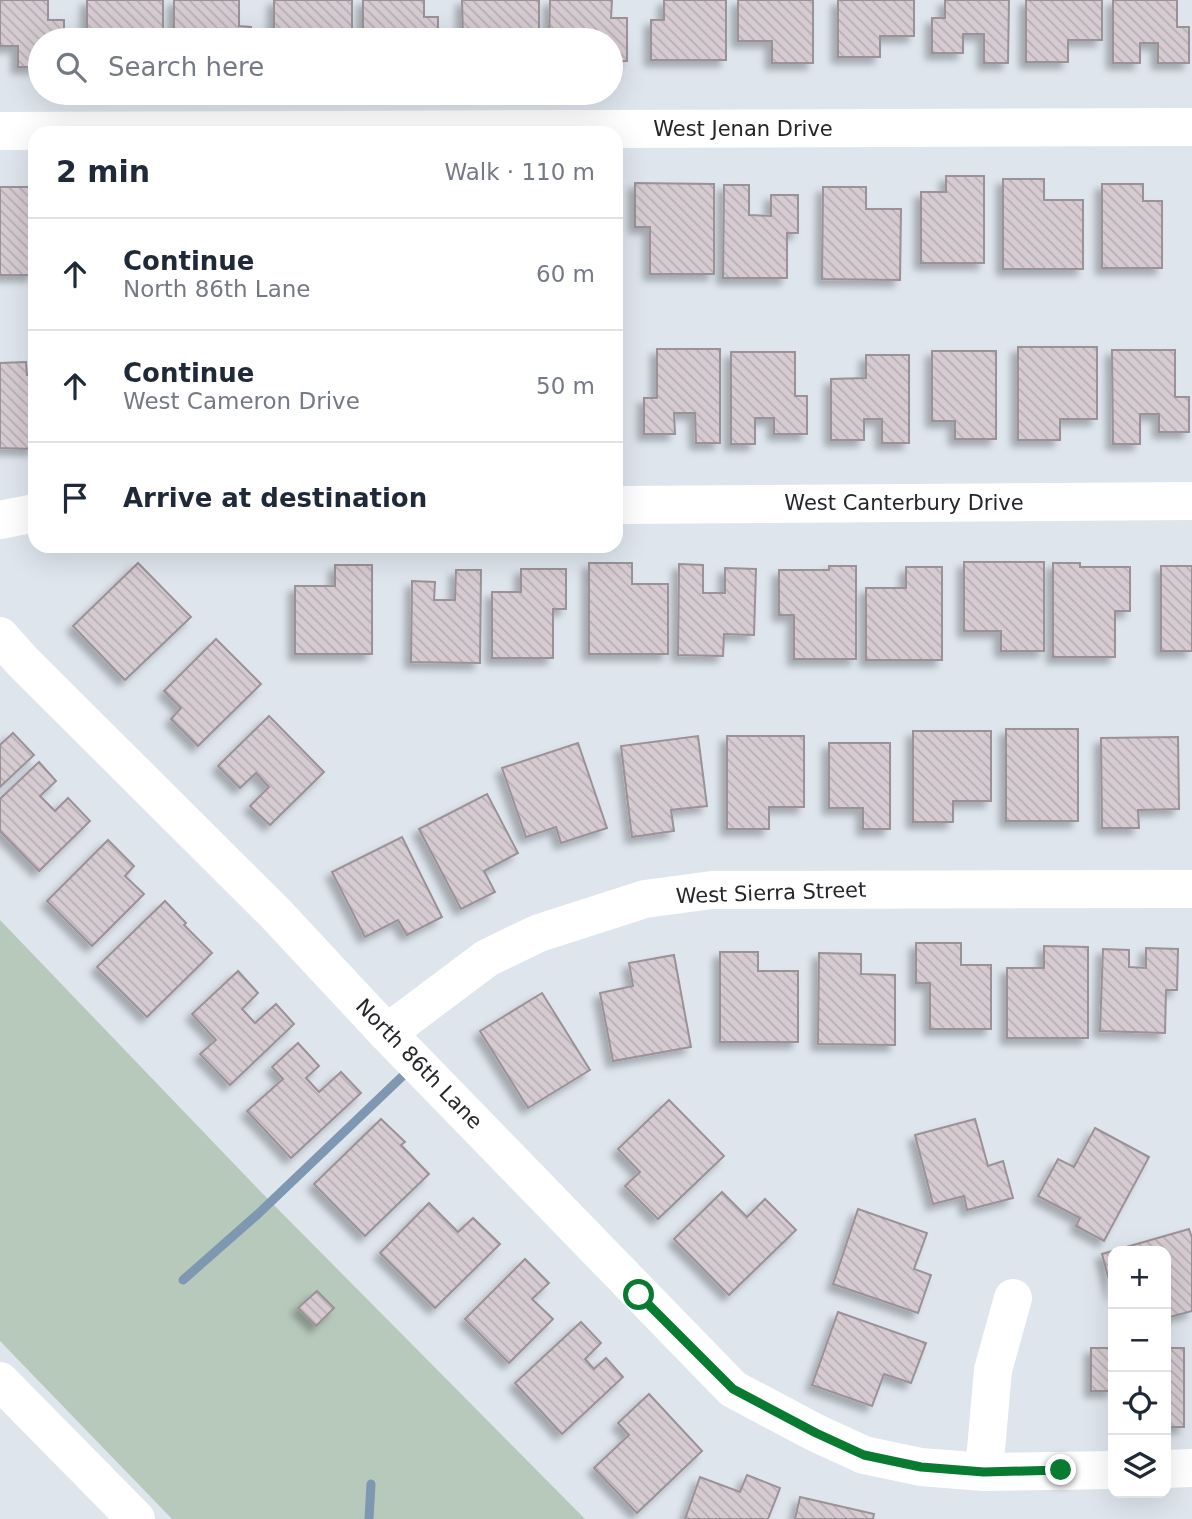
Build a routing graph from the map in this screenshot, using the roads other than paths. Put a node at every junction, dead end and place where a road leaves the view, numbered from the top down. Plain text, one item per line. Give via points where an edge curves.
1 (1192, 127) edge
2 (623, 129) edge
3 (0, 131) edge
4 (28, 131) edge
5 (1192, 501) edge
6 (623, 505) edge
7 (28, 514) edge
8 (0, 520) edge
9 (0, 636) edge
10 (1192, 889) edge
11 (387, 1033) junction
12 (1013, 1298) dead end
13 (0, 1381) edge
14 (1192, 1468) edge
15 (1171, 1469) edge
16 (1108, 1470) edge
17 (984, 1472) junction
18 (136, 1519) edge

1 - 2 street, West Jenan Drive
3 - 4 street, West Jenan Drive
5 - 6 street, West Canterbury Drive
7 - 8 street
9 - 11 street, North 86th Lane via 276,914
10 - 11 street, West Sierra Street via 712,890 645,899 539,933 487,958
11 - 17 street, North 86th Lane via 733,1389 864,1455 921,1467
12 - 17 street via 993,1370
13 - 18 street
14 - 15 street
16 - 17 street, North 86th Lane

